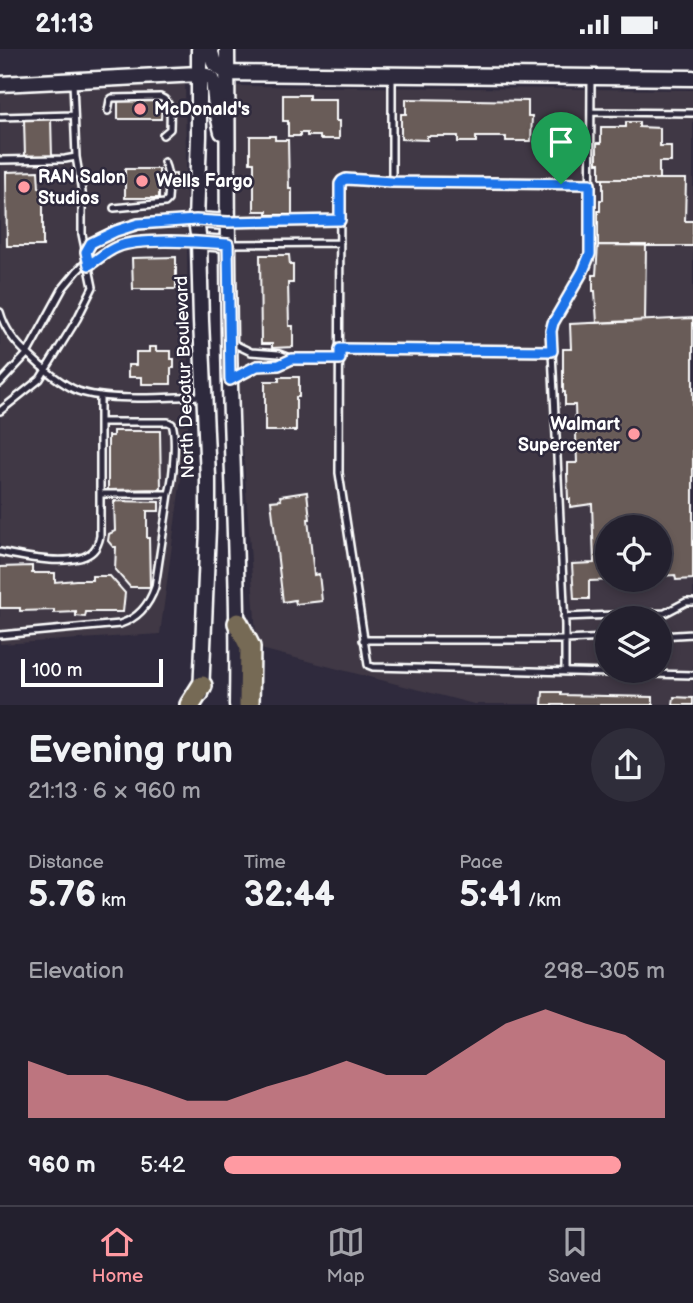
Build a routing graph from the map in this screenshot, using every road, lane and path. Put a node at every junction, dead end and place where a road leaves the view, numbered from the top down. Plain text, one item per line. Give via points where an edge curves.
1 (199, 49) edge
2 (210, 49) edge
3 (227, 49) edge
4 (227, 73) junction
5 (199, 75) junction
6 (392, 75) junction
7 (591, 77) junction
8 (693, 78) edge
9 (73, 80) junction
10 (0, 84) edge
11 (108, 111) dead end
12 (591, 112) junction
13 (693, 113) edge
14 (74, 115) junction
15 (0, 117) edge
16 (163, 135) dead end
17 (76, 157) junction
18 (227, 157) junction
19 (0, 160) edge
20 (164, 162) dead end
21 (392, 182) junction
22 (590, 184) junction
23 (114, 208) dead end
24 (196, 220) junction
25 (340, 220) junction
26 (228, 222) junction
27 (200, 241) junction
28 (340, 243) junction
29 (228, 244) junction
30 (86, 252) junction
31 (88, 263) junction
32 (0, 312) edge
33 (229, 342) junction
34 (340, 349) junction
35 (552, 351) junction
36 (27, 354) junction
37 (292, 359) junction
38 (340, 359) junction
39 (45, 369) junction
40 (230, 380) junction
41 (0, 383) edge
42 (100, 396) junction
43 (205, 396) junction
44 (0, 411) edge
45 (100, 422) junction
46 (100, 494) junction
47 (169, 494) junction
48 (0, 552) edge
49 (693, 601) edge
50 (564, 617) junction
51 (238, 623) junction
52 (693, 634) edge
53 (0, 635) edge
54 (672, 635) edge
55 (595, 639) edge
56 (363, 640) junction
57 (565, 640) junction
58 (565, 670) junction
59 (693, 675) edge
60 (201, 695) edge
61 (190, 705) edge
62 (237, 705) edge
63 (249, 705) edge

1 - 5 main road, North Decatur Boulevard
2 - 4 main road via 214,63
3 - 4 main road
4 - 6 main road
4 - 18 main road
5 - 9 main road
5 - 18 main road via 213,80
5 - 24 main road, North Decatur Boulevard
6 - 7 main road
6 - 21 lane
7 - 8 main road
7 - 12 lane
9 - 10 main road
9 - 14 lane
11 - 16 lane via 110,100 117,97 164,98 170,105 170,129
12 - 13 lane
12 - 22 lane
14 - 15 lane
14 - 17 lane
17 - 19 lane
17 - 30 lane
18 - 26 main road
20 - 23 lane via 168,200
21 - 22 lane
21 - 25 lane via 342,181
22 - 35 lane via 590,254 553,323
24 - 26 main road
24 - 27 main road, North Decatur Boulevard
24 - 30 lane via 130,226 91,243
25 - 26 lane
25 - 28 lane
26 - 29 main road
27 - 29 main road
27 - 31 lane via 127,244
27 - 43 main road, North Decatur Boulevard
28 - 29 lane
28 - 34 lane
29 - 33 main road
30 - 31 lane
31 - 36 lane via 63,288
31 - 39 lane via 93,287
32 - 36 lane via 9,334
33 - 37 lane via 251,352
33 - 40 main road
34 - 35 lane
34 - 38 lane
35 - 50 lane
36 - 39 lane
36 - 41 lane
37 - 38 lane
37 - 40 lane via 257,366
38 - 56 lane via 339,473
39 - 42 lane via 78,391
39 - 44 lane via 40,379
40 - 51 main road
42 - 43 lane
42 - 45 lane
43 - 60 main road, North Decatur Boulevard via 208,520
45 - 46 lane
45 - 47 lane via 172,424
46 - 47 lane
46 - 48 lane via 100,536 89,554 40,559
47 - 53 lane via 155,587 141,613 120,624
49 - 50 lane via 665,613
50 - 57 lane
51 - 62 main road
51 - 63 highway via 250,647
52 - 54 lane
55 - 57 lane
56 - 57 lane
56 - 58 lane via 368,665 373,667
57 - 58 lane
58 - 59 lane
60 - 61 highway

